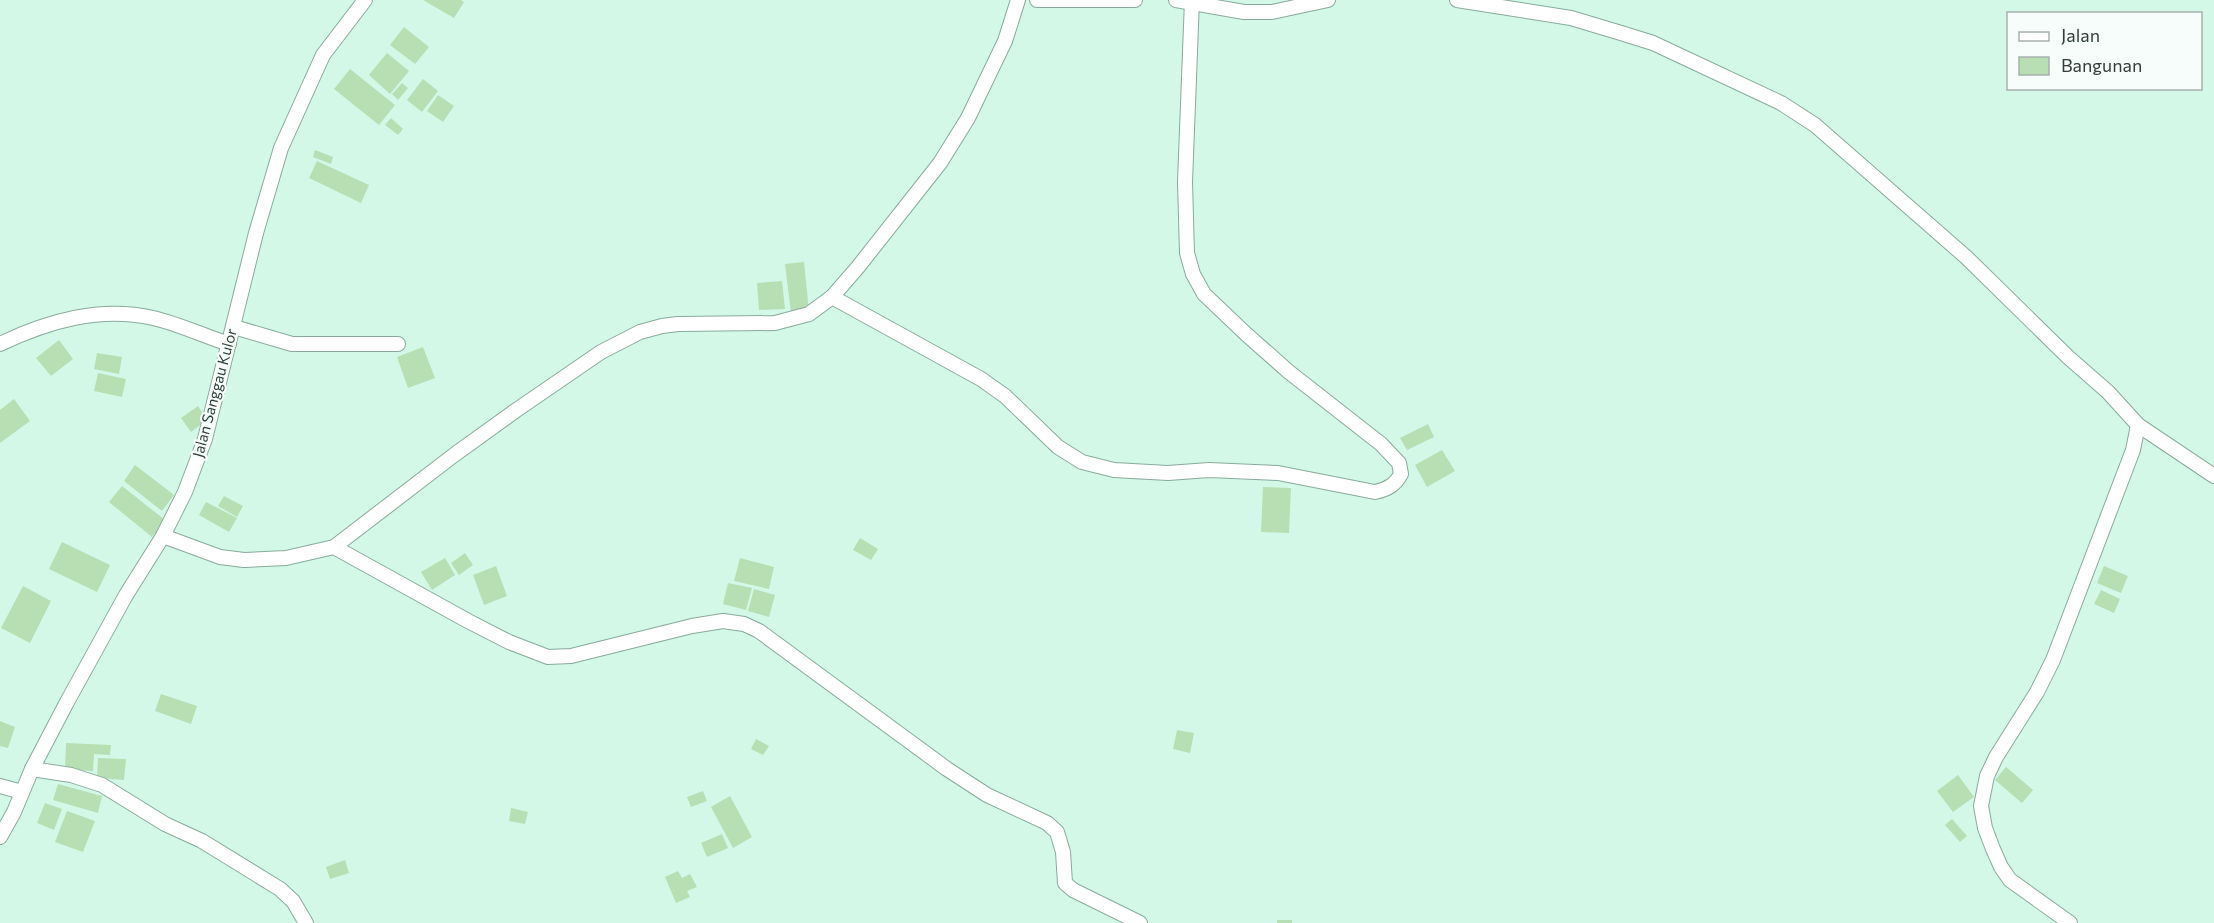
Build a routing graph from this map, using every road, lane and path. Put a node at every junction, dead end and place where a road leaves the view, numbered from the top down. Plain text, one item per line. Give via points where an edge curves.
1 (365, 0) edge
2 (1018, 0) edge
3 (1037, 0) edge
4 (1135, 0) edge
5 (1176, 0) edge
6 (1328, 0) edge
7 (1457, 0) edge
8 (1192, 1) edge
9 (832, 297) junction
10 (234, 327) junction
11 (0, 344) edge
12 (229, 344) junction
13 (398, 344) dead end
14 (2138, 425) junction
15 (2214, 476) edge
16 (163, 536) junction
17 (333, 547) junction
18 (32, 769) junction
19 (0, 786) edge
20 (22, 792) junction
21 (0, 837) edge
22 (306, 923) edge
23 (1140, 923) edge
24 (2070, 923) edge

1 - 10 street, Jalan Sanggau Kulor via 324,55 281,148
2 - 9 street via 1005,41 968,118 940,163
3 - 4 street
5 - 8 street
6 - 8 street via 1272,12 1244,12
7 - 14 street via 1571,18 1621,33 1662,47 1780,103 1815,125 1966,257
8 - 9 street via 1185,182 1187,253 1192,274 1204,294 1246,334 1399,463 1401,474 1390,488 1375,492 1278,473 1114,470 1082,462 1058,447 1005,396 981,379
9 - 17 street via 809,314 775,323 678,324 630,337 601,352 515,411
10 - 12 street, Jalan Sanggau Kulor
10 - 13 street via 292,344
11 - 12 street via 71,317 112,313 154,318
12 - 16 street, Jalan Sanggau Kulor via 205,439
14 - 15 street
14 - 24 street via 2133,450 2053,660 1996,757 1987,776 1981,806 1993,849 2010,880
16 - 17 street via 244,560 286,558
16 - 18 street, Jalan Sanggau Kulor via 126,595
17 - 23 street via 509,642 548,657 571,656 692,626 723,621 744,624 759,631 947,769 987,795 1047,823 1057,832 1063,852 1065,883
18 - 20 street, Jalan Sanggau Kulor
18 - 22 street via 71,775 112,790 280,889 293,901
19 - 20 street
20 - 21 street, Jalan Sanggau Kulor

